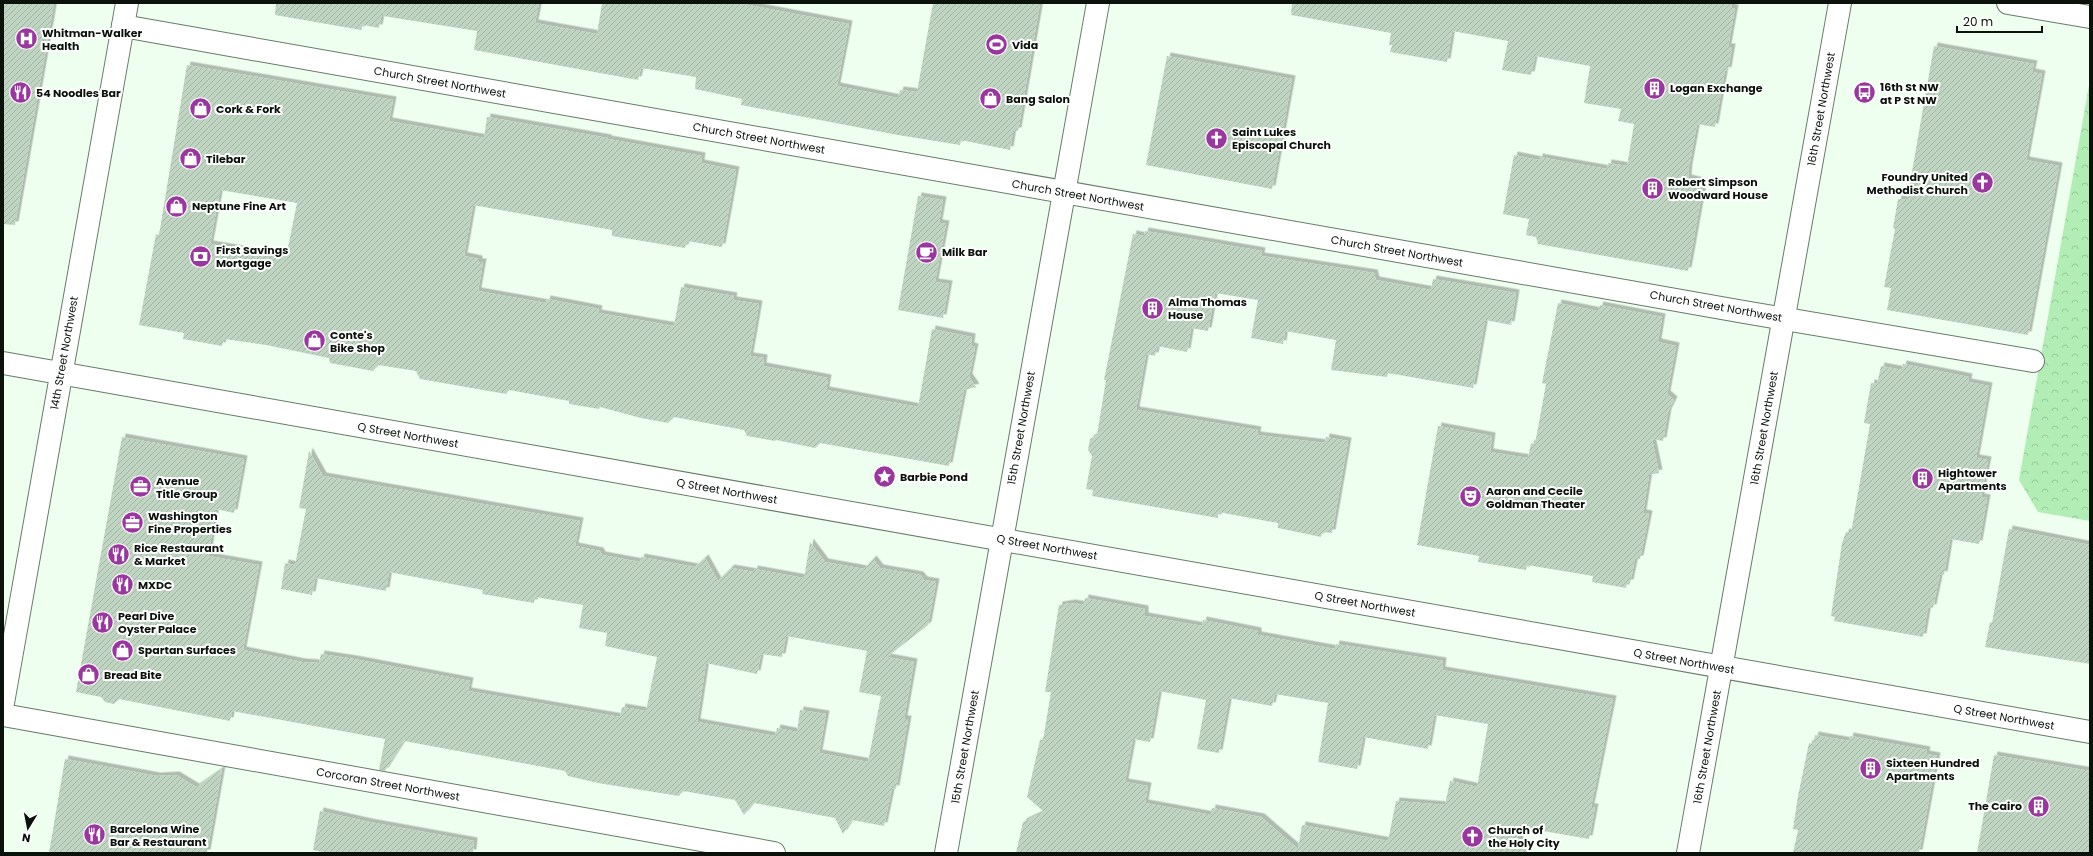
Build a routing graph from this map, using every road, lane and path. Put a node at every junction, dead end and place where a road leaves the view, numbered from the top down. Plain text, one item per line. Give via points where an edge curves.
1 (127, 3) edge
2 (1098, 3) edge
3 (1840, 3) edge
4 (2008, 3) edge
5 (2090, 17) edge
6 (123, 26) junction
7 (1064, 192) junction
8 (1784, 318) junction
9 (2033, 361) dead end
10 (3, 363) edge
11 (61, 373) junction
12 (1002, 540) junction
13 (1721, 667) junction
14 (3, 703) edge
15 (3, 715) edge
16 (2090, 732) edge
17 (774, 853) edge
18 (946, 853) edge
19 (1688, 853) edge

1 - 6 main road, 14th Street Northwest
2 - 7 main road, 15th Street Northwest
3 - 8 main road, 16th Street Northwest
4 - 5 main road
6 - 7 main road, Church Street Northwest
6 - 11 main road, 14th Street Northwest
7 - 8 main road, Church Street Northwest
7 - 12 main road, 15th Street Northwest
8 - 9 main road, Church Street Northwest
8 - 13 main road, 16th Street Northwest
10 - 11 main road, Q Street Northwest
11 - 12 main road, Q Street Northwest
11 - 14 main road, 14th Street Northwest
12 - 13 main road, Q Street Northwest
12 - 18 main road, 15th Street Northwest
13 - 16 main road, Q Street Northwest
13 - 19 main road, 16th Street Northwest
15 - 17 main road, Corcoran Street Northwest

